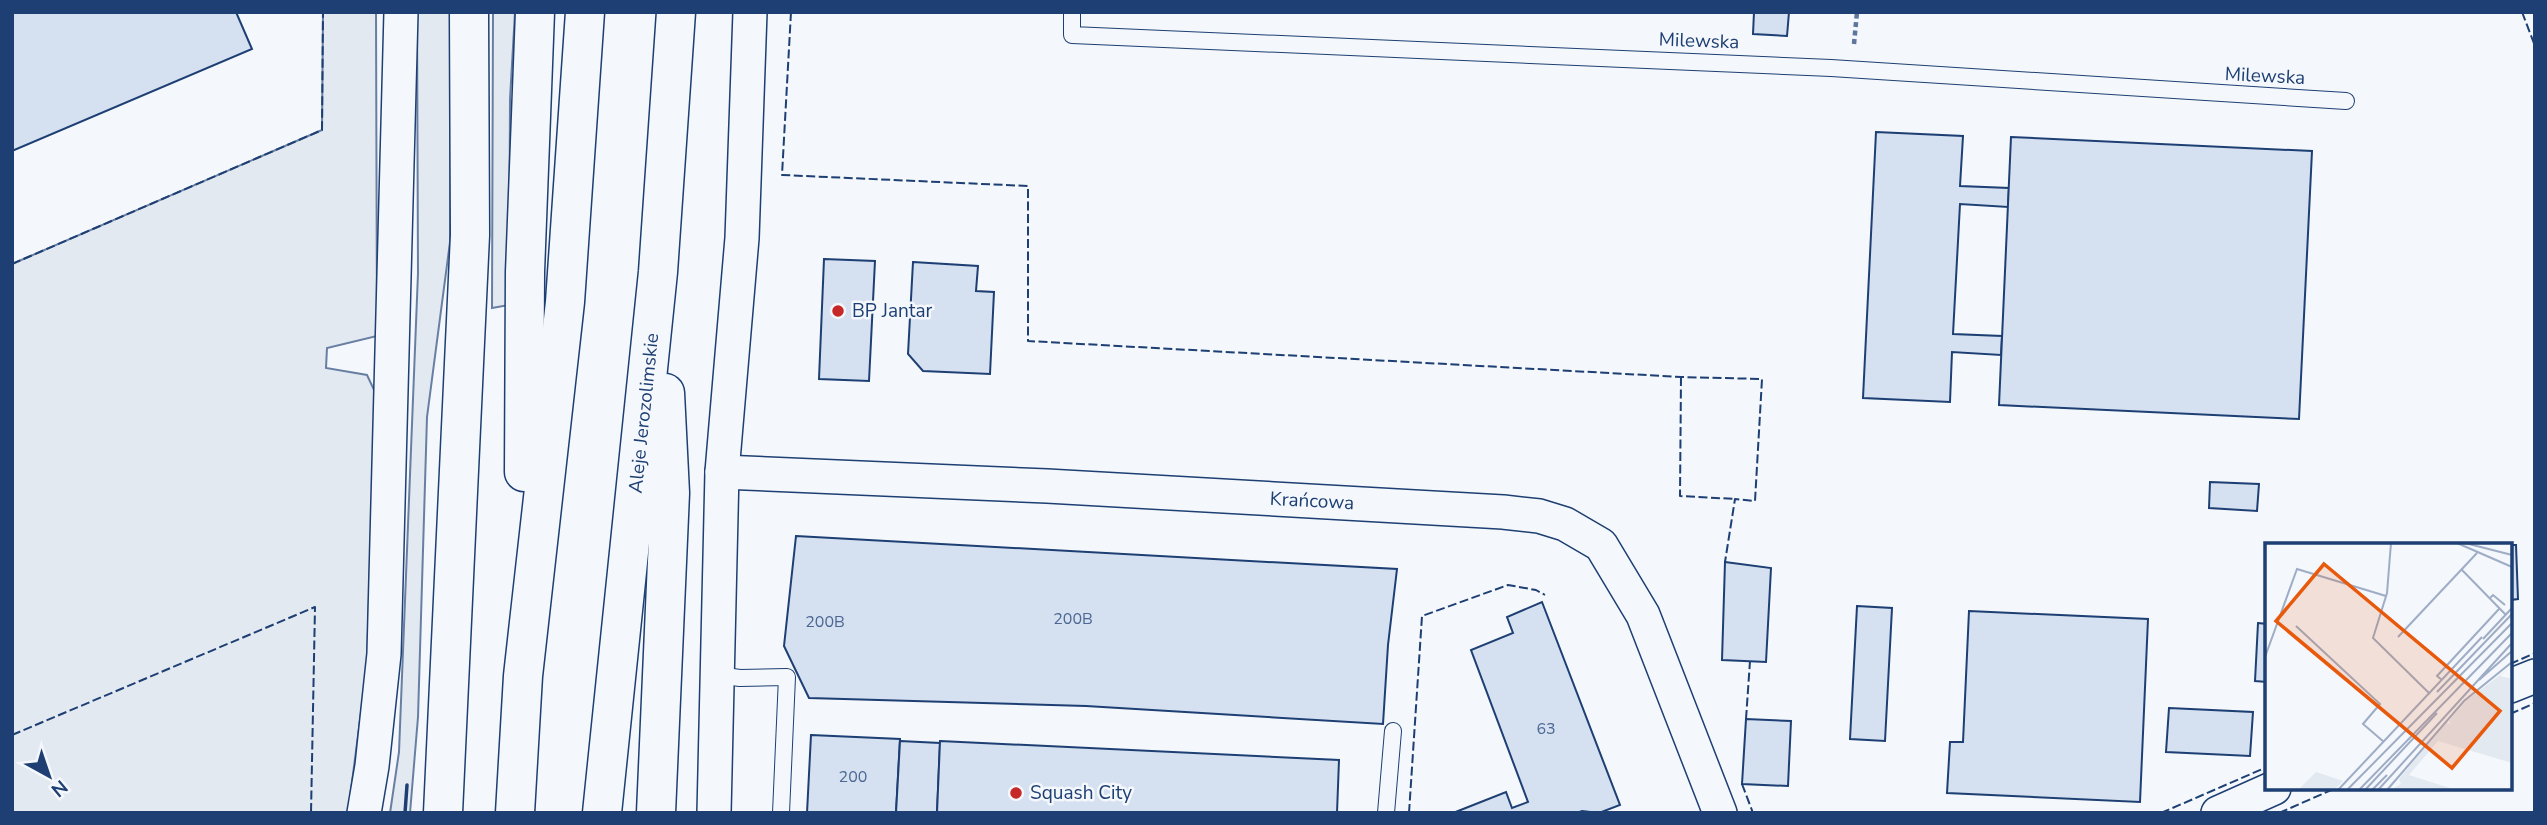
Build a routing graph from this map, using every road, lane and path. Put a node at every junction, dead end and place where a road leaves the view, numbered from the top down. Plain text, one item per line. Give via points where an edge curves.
1 (401, 12) edge
2 (470, 12) edge
3 (535, 12) edge
4 (585, 12) edge
5 (676, 12) edge
6 (750, 12) edge
7 (1072, 12) edge
8 (2346, 102) dead end
9 (658, 272) junction
10 (722, 472) junction
11 (718, 675) junction
12 (523, 676) junction
13 (2535, 676) edge
14 (2512, 685) edge
15 (1393, 731) dead end
16 (446, 751) junction
17 (2270, 790) edge
18 (364, 813) edge
19 (432, 813) edge
20 (443, 813) edge
21 (514, 813) edge
22 (602, 813) edge
23 (656, 813) edge
24 (714, 813) edge
25 (781, 813) edge
26 (1385, 813) edge
27 (1720, 813) edge
28 (2218, 813) edge

1 - 18 street via 384,654
2 - 16 main road via 470,235
3 - 12 main road via 525,272
4 - 12 main road via 565,302
5 - 9 main road, Aleje Jerozolimskie
6 - 10 street via 742,238
7 - 8 lane, Milewska via 1072,35 1831,68
9 - 22 main road, Aleje Jerozolimskie
9 - 23 main road via 670,493
10 - 11 street
10 - 27 street, Krańcowa via 1489,511 1539,516 1565,524 1601,545 1643,615
11 - 24 street
11 - 25 lane via 787,677
12 - 21 main road
13 - 14 street
15 - 26 lane
16 - 19 main road
16 - 20 main road
17 - 28 street

